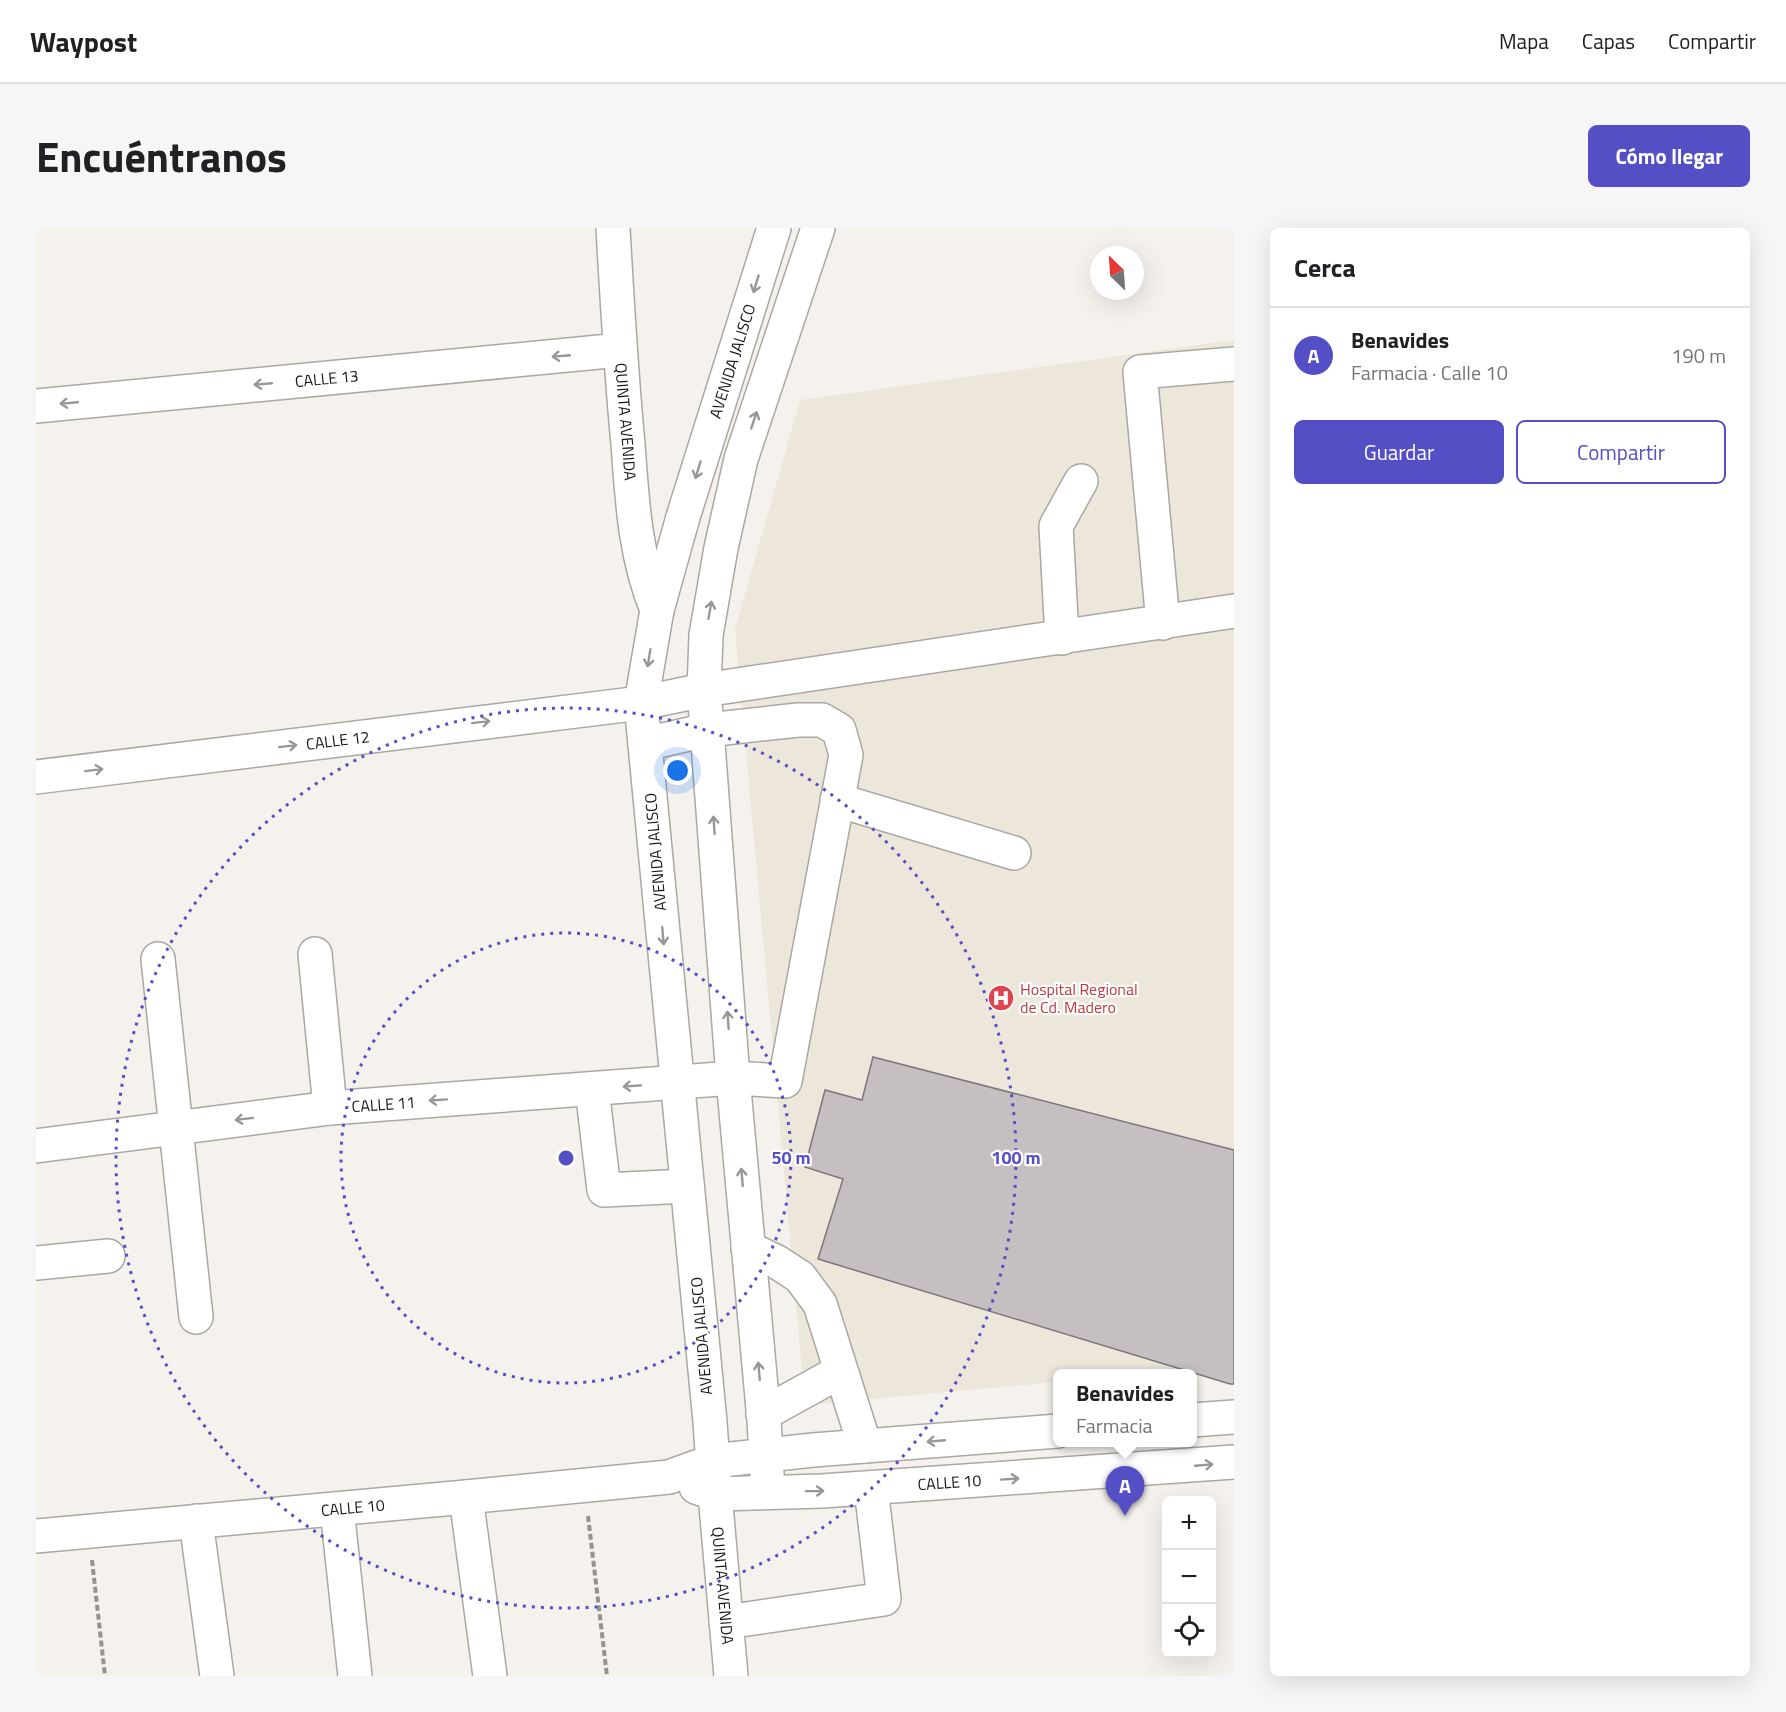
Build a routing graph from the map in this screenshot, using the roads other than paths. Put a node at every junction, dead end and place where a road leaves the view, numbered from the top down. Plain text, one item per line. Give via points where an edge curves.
1 (613, 228) edge
2 (774, 228) edge
3 (818, 228) edge
4 (620, 350) junction
5 (1234, 364) edge
6 (36, 406) edge
7 (1081, 481) dead end
8 (657, 610) junction
9 (1234, 611) edge
10 (1163, 623) junction
11 (1062, 638) junction
12 (704, 690) junction
13 (641, 703) junction
14 (707, 730) junction
15 (645, 744) junction
16 (36, 777) edge
17 (837, 800) junction
18 (1014, 853) dead end
19 (315, 954) dead end
20 (158, 958) dead end
21 (733, 1078) junction
22 (677, 1082) junction
23 (592, 1089) junction
24 (330, 1108) junction
25 (175, 1128) junction
26 (36, 1146) edge
27 (687, 1186) junction
28 (748, 1248) junction
29 (108, 1256) dead end
30 (36, 1263) edge
31 (196, 1317) dead end
32 (841, 1371) junction
33 (763, 1414) junction
34 (1234, 1417) edge
35 (1197, 1420) edge
36 (1053, 1431) edge
37 (865, 1446) junction
38 (766, 1455) junction
39 (1153, 1456) edge
40 (712, 1461) junction
41 (1234, 1462) edge
42 (669, 1477) junction
43 (870, 1488) junction
44 (768, 1492) junction
45 (715, 1494) junction
46 (466, 1497) junction
47 (338, 1509) junction
48 (196, 1521) junction
49 (36, 1536) edge
50 (726, 1622) junction
51 (217, 1676) edge
52 (355, 1676) edge
53 (490, 1676) edge
54 (731, 1676) edge

1 - 4 main road, QUINTA AVENIDA
2 -> 8 main road, AVENIDA JALISCO
12 -> 3 main road via 706,635 741,459
4 -> 6 main road, CALLE 13
4 - 8 main road, QUINTA AVENIDA via 635,528 645,583
5 - 10 main road via 1140,372
7 - 11 main road via 1056,526
8 -> 13 main road, AVENIDA JALISCO
9 - 10 main road, CALLE 12
10 - 11 main road, CALLE 12
11 - 12 main road, CALLE 12
12 - 13 main road, CALLE 12
12 - 14 main road
13 - 15 main road, AVENIDA JALISCO
16 -> 13 main road, CALLE 12
14 - 15 main road
14 - 17 main road via 822,720 839,730 846,754
21 -> 14 main road
15 -> 22 main road, AVENIDA JALISCO
17 - 18 main road
17 - 21 main road, CALLE 11 via 785,1081
19 - 24 main road
20 - 25 main road
21 - 22 main road, CALLE 11
28 -> 21 main road
22 -> 23 main road, CALLE 11
22 - 27 main road, AVENIDA JALISCO
23 -> 24 main road, CALLE 11
23 - 27 main road via 604,1190
24 -> 25 main road, CALLE 11
25 - 26 main road, CALLE 11
25 - 31 main road
27 - 40 main road, AVENIDA JALISCO
28 - 32 main road via 800,1277 820,1304
33 -> 28 main road
29 - 30 main road
32 - 33 main road
32 - 37 main road
33 - 38 main road
34 - 35 main road
36 -> 37 main road, CALLE 10
37 - 38 main road, CALLE 10
38 - 40 main road, CALLE 10
38 - 44 main road
39 -> 41 main road, CALLE 10
43 -> 39 main road, CALLE 10
40 - 42 main road, CALLE 10
40 - 45 main road, AVENIDA JALISCO
42 - 45 main road, CALLE 10
42 - 46 main road, CALLE 10
44 -> 43 main road, CALLE 10
43 - 50 main road via 884,1599
44 - 45 main road, CALLE 10
45 - 50 main road, QUINTA AVENIDA
46 - 47 main road, CALLE 10
46 - 53 main road
47 - 48 main road, CALLE 10
47 - 52 main road
48 - 49 main road, CALLE 10
48 - 51 main road
50 - 54 main road, QUINTA AVENIDA

